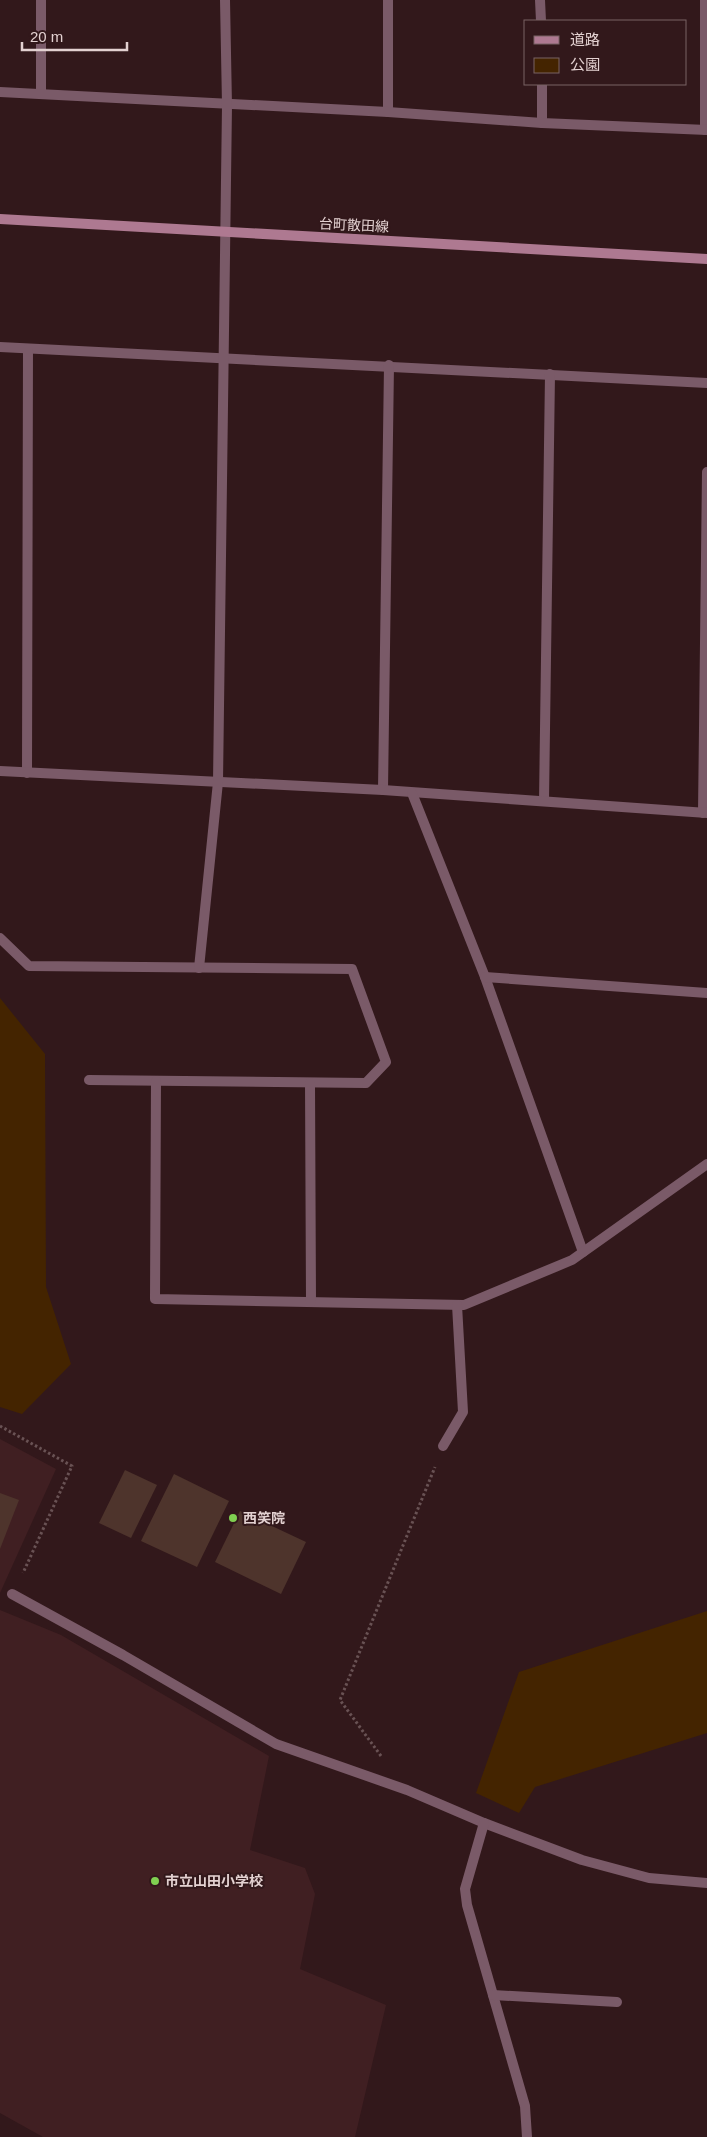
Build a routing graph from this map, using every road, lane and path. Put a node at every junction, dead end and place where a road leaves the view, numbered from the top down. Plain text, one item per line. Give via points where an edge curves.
1 (42, 0) edge
2 (225, 0) edge
3 (388, 0) edge
4 (540, 0) edge
5 (705, 0) edge
6 (541, 20) edge
7 (542, 85) edge
8 (0, 92) edge
9 (41, 94) junction
10 (227, 105) junction
11 (388, 112) junction
12 (542, 123) junction
13 (706, 130) edge
14 (0, 219) edge
15 (225, 231) junction
16 (707, 259) edge
17 (0, 347) edge
18 (28, 349) junction
19 (223, 357) junction
20 (389, 365) junction
21 (550, 374) junction
22 (707, 383) edge
23 (707, 472) edge
24 (0, 772) edge
25 (27, 773) junction
26 (218, 782) junction
27 (383, 790) junction
28 (412, 793) junction
29 (544, 801) junction
30 (705, 813) edge
31 (0, 938) edge
32 (198, 968) junction
33 (485, 978) junction
34 (707, 993) edge
35 (89, 1080) dead end
36 (156, 1081) junction
37 (310, 1083) junction
38 (707, 1164) edge
39 (583, 1252) junction
40 (311, 1302) junction
41 (457, 1305) junction
42 (0, 1426) edge
43 (443, 1446) joint
44 (13, 1594) joint
45 (407, 1790) junction
46 (484, 1823) junction
47 (707, 1883) edge
48 (493, 1995) junction
49 (617, 2002) dead end
50 (528, 2137) edge

1 - 9 street
2 - 10 street
3 - 11 street
4 - 6 street
5 - 13 street
7 - 12 street
8 - 9 street
9 - 10 street
10 - 11 street
10 - 15 street
11 - 12 street
12 - 13 street
14 - 15 street, 台町散田線
15 - 16 street, 台町散田線
15 - 19 street
17 - 18 street
18 - 19 street
18 - 25 street
19 - 20 street
19 - 26 street
20 - 21 street
20 - 27 street
21 - 22 street
21 - 29 street
23 - 30 street
24 - 25 street
25 - 26 street
26 - 27 street
26 - 32 street
27 - 28 street
28 - 29 street
28 - 33 street
29 - 30 street
31 - 32 street via 29,966
32 - 37 street via 352,969 386,1062 366,1083
33 - 34 street
33 - 39 street
35 - 36 street
36 - 37 street
36 - 40 street via 155,1299
37 - 40 street
38 - 39 street
39 - 41 street via 563,1264 464,1305
40 - 41 street
41 - 43 street via 463,1412
42 - 44 path via 72,1466
43 - 45 path via 340,1700
44 - 45 street via 276,1744
45 - 46 street
46 - 47 street via 582,1860 649,1878
46 - 48 street via 465,1889
48 - 49 street
48 - 50 street via 525,2106

